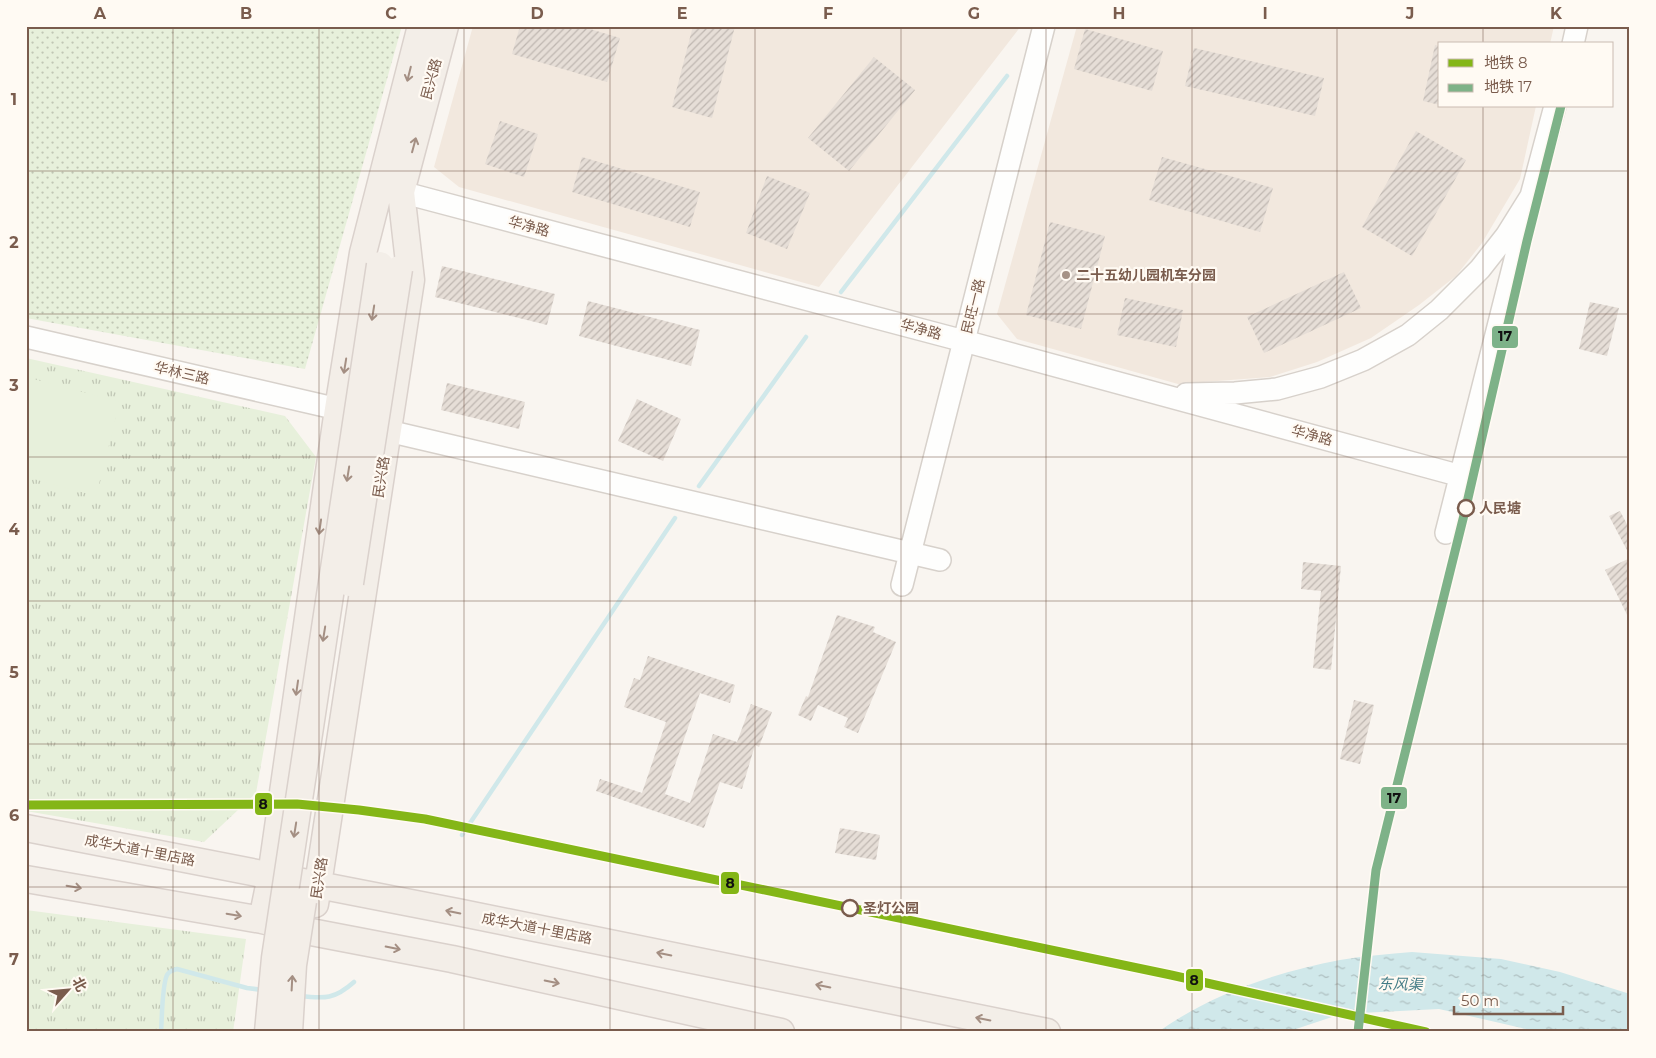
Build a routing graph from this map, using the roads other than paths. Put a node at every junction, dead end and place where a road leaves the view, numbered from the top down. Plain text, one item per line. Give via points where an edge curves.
1 (421, 26) edge
2 (445, 26) edge
3 (1044, 26) edge
4 (1578, 26) edge
5 (1574, 42) edge
6 (1554, 108) edge
7 (392, 187) junction
8 (1531, 196) junction
9 (390, 267) junction
10 (26, 337) edge
11 (964, 341) junction
12 (1148, 391) junction
13 (338, 409) junction
14 (388, 431) junction
15 (1461, 476) junction
16 (1446, 533) dead end
17 (910, 553) junction
18 (940, 560) dead end
19 (902, 585) dead end
20 (26, 828) edge
21 (271, 876) junction
22 (26, 879) edge
23 (318, 886) junction
24 (262, 920) junction
25 (311, 932) junction
26 (268, 1032) edge
27 (289, 1032) edge
28 (781, 1032) edge
29 (1048, 1032) edge

1 -> 7 main road, 民兴路
7 -> 2 main road, 民兴路
3 - 11 street, 民旺一路
4 - 5 street
6 - 8 street
7 - 9 main road
7 - 11 street, 华净路
7 -> 13 main road, 民兴路 via 363,253
7 - 14 main road, 民兴路 via 412,280
8 - 12 street via 1480,269 1439,310 1408,335 1363,360 1321,377 1277,389 1197,394
8 - 15 street
9 -> 26 main road, bridge via 277,949
27 -> 9 main road, 民兴路, bridge via 293,965
10 - 13 street, 华林三路
11 - 12 street, 华净路
11 - 17 street, 民旺一路
12 - 15 street, 华净路
13 -> 21 main road, 民兴路
14 - 17 street
14 - 23 main road, 民兴路
15 - 16 street
17 - 18 street
17 - 19 street, 民旺一路
20 - 21 main road, 成华大道十里店路
21 - 23 main road, 成华大道十里店路
21 - 24 main road, 民兴路
22 -> 24 main road
23 - 25 main road, 民兴路
29 -> 23 main road, 成华大道十里店路
24 - 25 main road
25 -> 28 main road via 452,959

